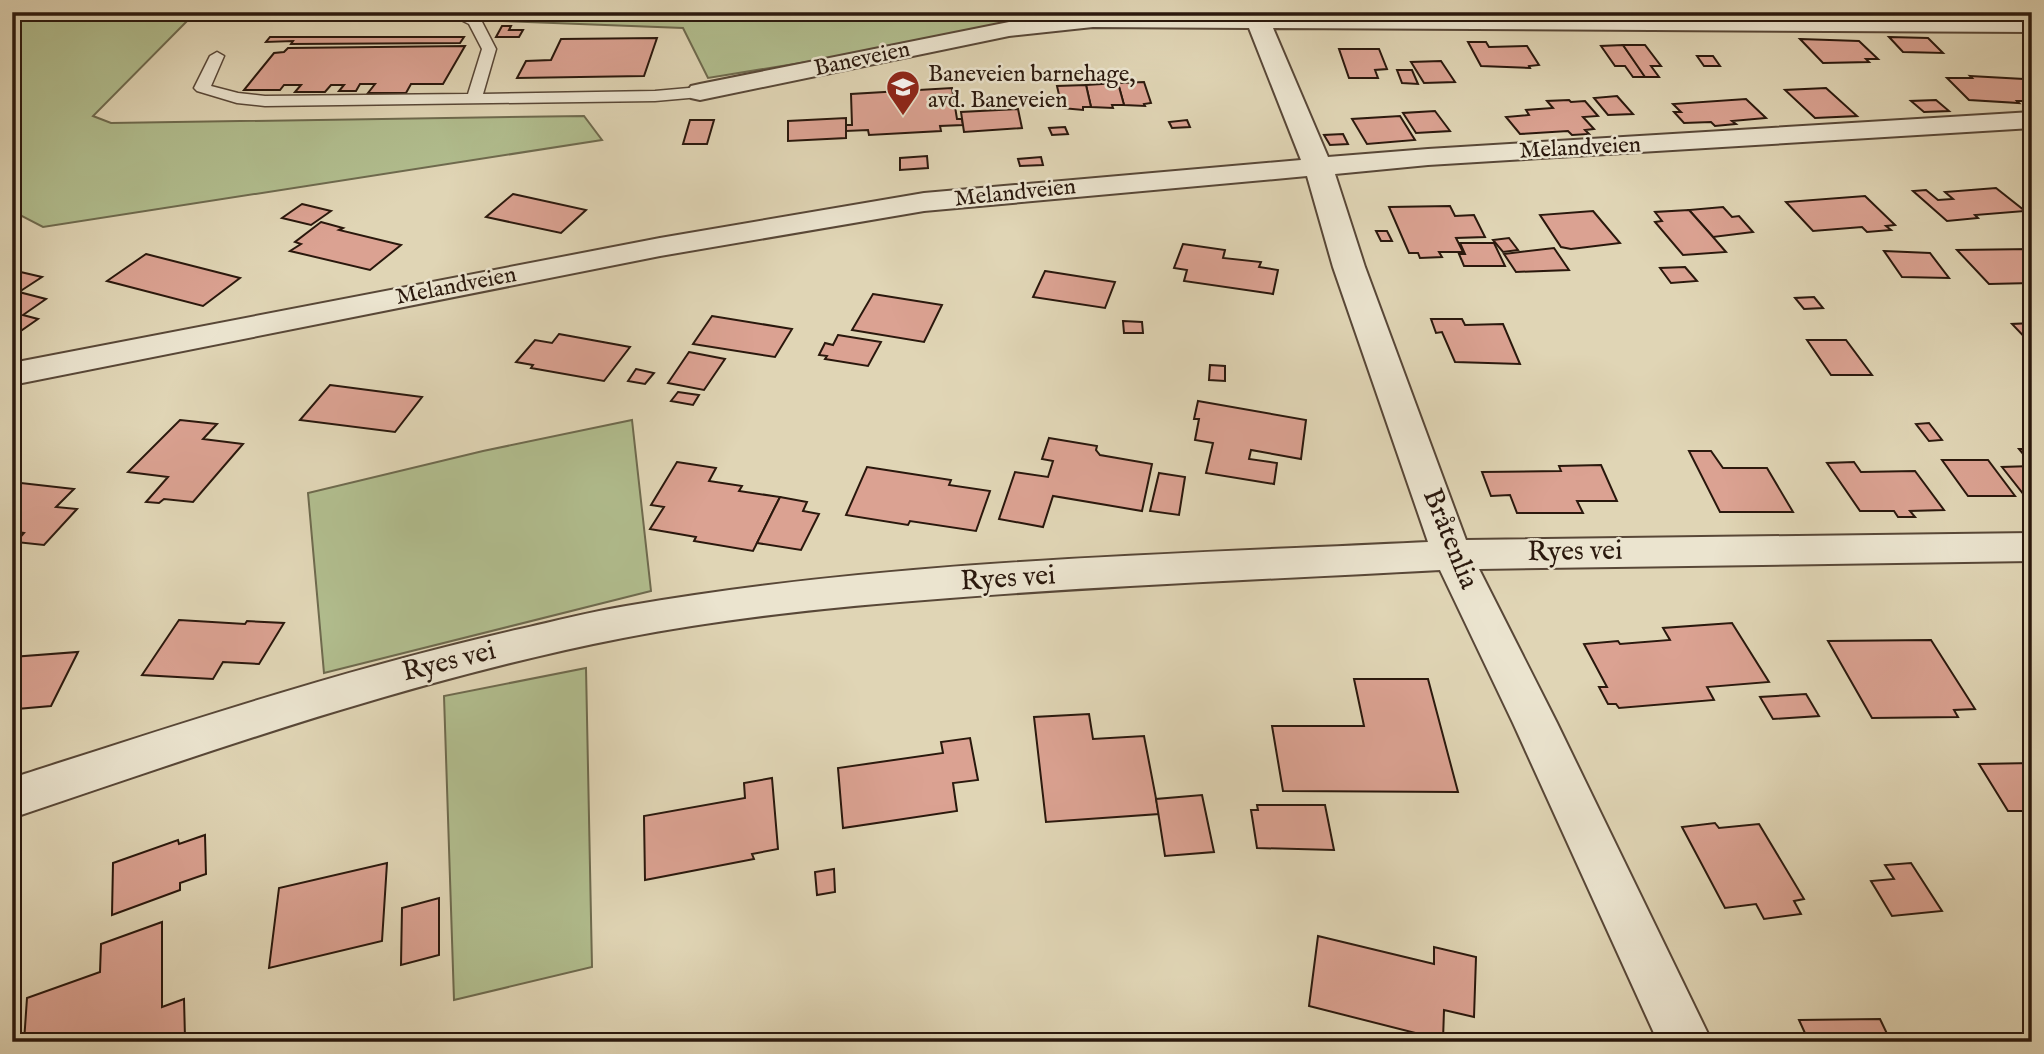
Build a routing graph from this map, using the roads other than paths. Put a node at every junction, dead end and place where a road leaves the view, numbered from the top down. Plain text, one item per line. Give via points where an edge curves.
1 (460, 16) dead end
2 (1257, 19) junction
3 (2032, 25) edge
4 (217, 56) dead end
5 (700, 92) joint
6 (474, 98) junction
7 (2032, 120) edge
8 (1318, 166) junction
9 (12, 374) edge
10 (2032, 547) edge
11 (1452, 555) junction
12 (12, 798) edge
13 (1685, 1042) edge

1 - 6 lane via 475,20 489,49
2 - 3 street, Baneveien
2 - 5 street, Baneveien via 1051,22
2 - 8 street, Bråtenlia
4 - 6 lane via 202,88 237,98
5 - 6 lane
7 - 8 street, Melandveien
8 - 9 street, Melandveien via 865,211
8 - 11 street, Bråtenlia via 1349,267
10 - 11 street, Ryes vei
11 - 12 street, Ryes vei via 868,589 623,622 411,671
11 - 13 street, Bråtenlia

